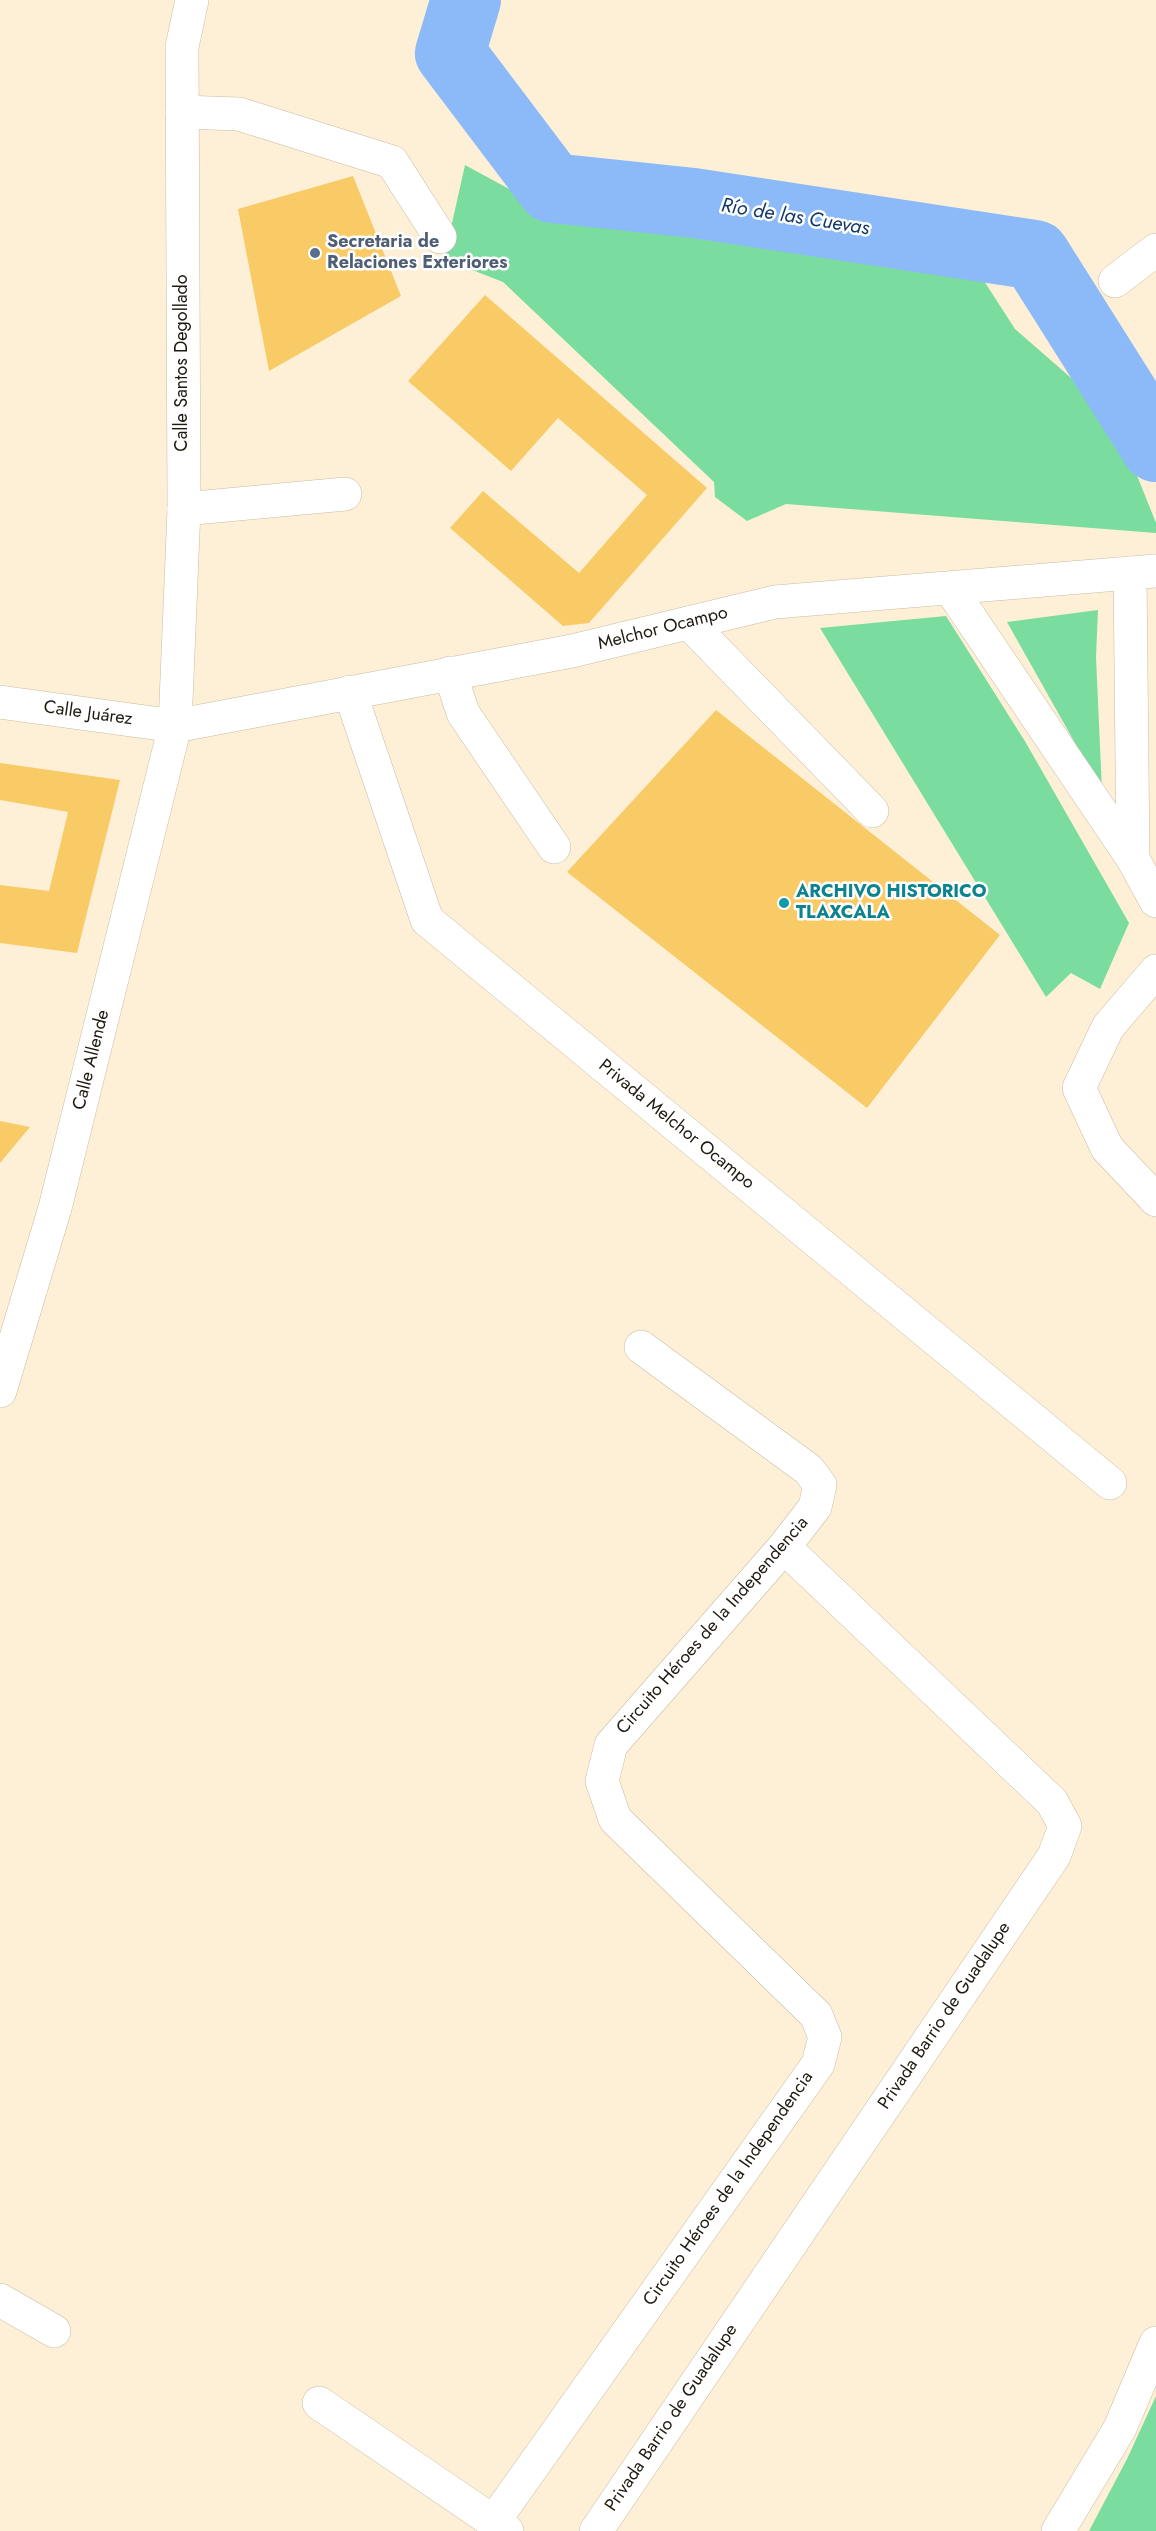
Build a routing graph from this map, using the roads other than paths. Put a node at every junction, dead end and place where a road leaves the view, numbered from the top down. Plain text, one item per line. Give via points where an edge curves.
1 (192, 0) edge
2 (183, 112) junction
3 (440, 237) dead end
4 (1156, 250) edge
5 (1115, 281) dead end
6 (345, 494) dead end
7 (184, 509) junction
8 (1143, 572) edge
9 (950, 588) junction
10 (689, 623) junction
11 (450, 673) junction
12 (350, 692) junction
13 (0, 702) edge
14 (175, 726) junction
15 (872, 811) dead end
16 (554, 847) dead end
17 (1133, 859) junction
18 (1156, 901) edge
19 (1156, 970) edge
20 (1156, 1200) edge
21 (641, 1347) dead end
22 (0, 1391) edge
23 (1110, 1483) dead end
24 (784, 1547) junction
25 (0, 2300) edge
26 (54, 2331) dead end
27 (1156, 2343) edge
28 (319, 2403) dead end
29 (500, 2526) edge
30 (596, 2531) edge
31 (1058, 2531) edge

1 - 2 street, Calle Santos Degollado via 182,47
2 - 3 street via 239,114 392,162
2 - 7 street, Calle Santos Degollado
4 - 5 street
6 - 7 street
7 - 14 street, Calle Santos Degollado
8 - 9 street, Melchor Ocampo
8 - 17 street
9 - 10 street, Melchor Ocampo via 775,602
9 - 17 street
10 - 11 street, Melchor Ocampo via 572,651
10 - 15 street
11 - 12 street, Melchor Ocampo
11 - 16 street via 464,713
12 - 14 street, Melchor Ocampo
12 - 23 street, Privada Melchor Ocampo via 427,920
13 - 14 street, Calle Juárez
14 - 22 street, Calle Allende via 55,1208
17 - 18 street
19 - 20 street via 1108,1027 1079,1088 1107,1148
21 - 24 street, Circuito Héroes de la Independencia via 809,1470 820,1485 815,1507
24 - 29 street, Circuito Héroes de la Independencia via 610,1745 602,1782 615,1820 816,2015 825,2037 818,2064
24 - 30 street, Privada Barrio de Guadalupe via 1052,1802 1065,1826 1054,1856
25 - 26 street
27 - 31 street via 1120,2428
28 - 29 street

